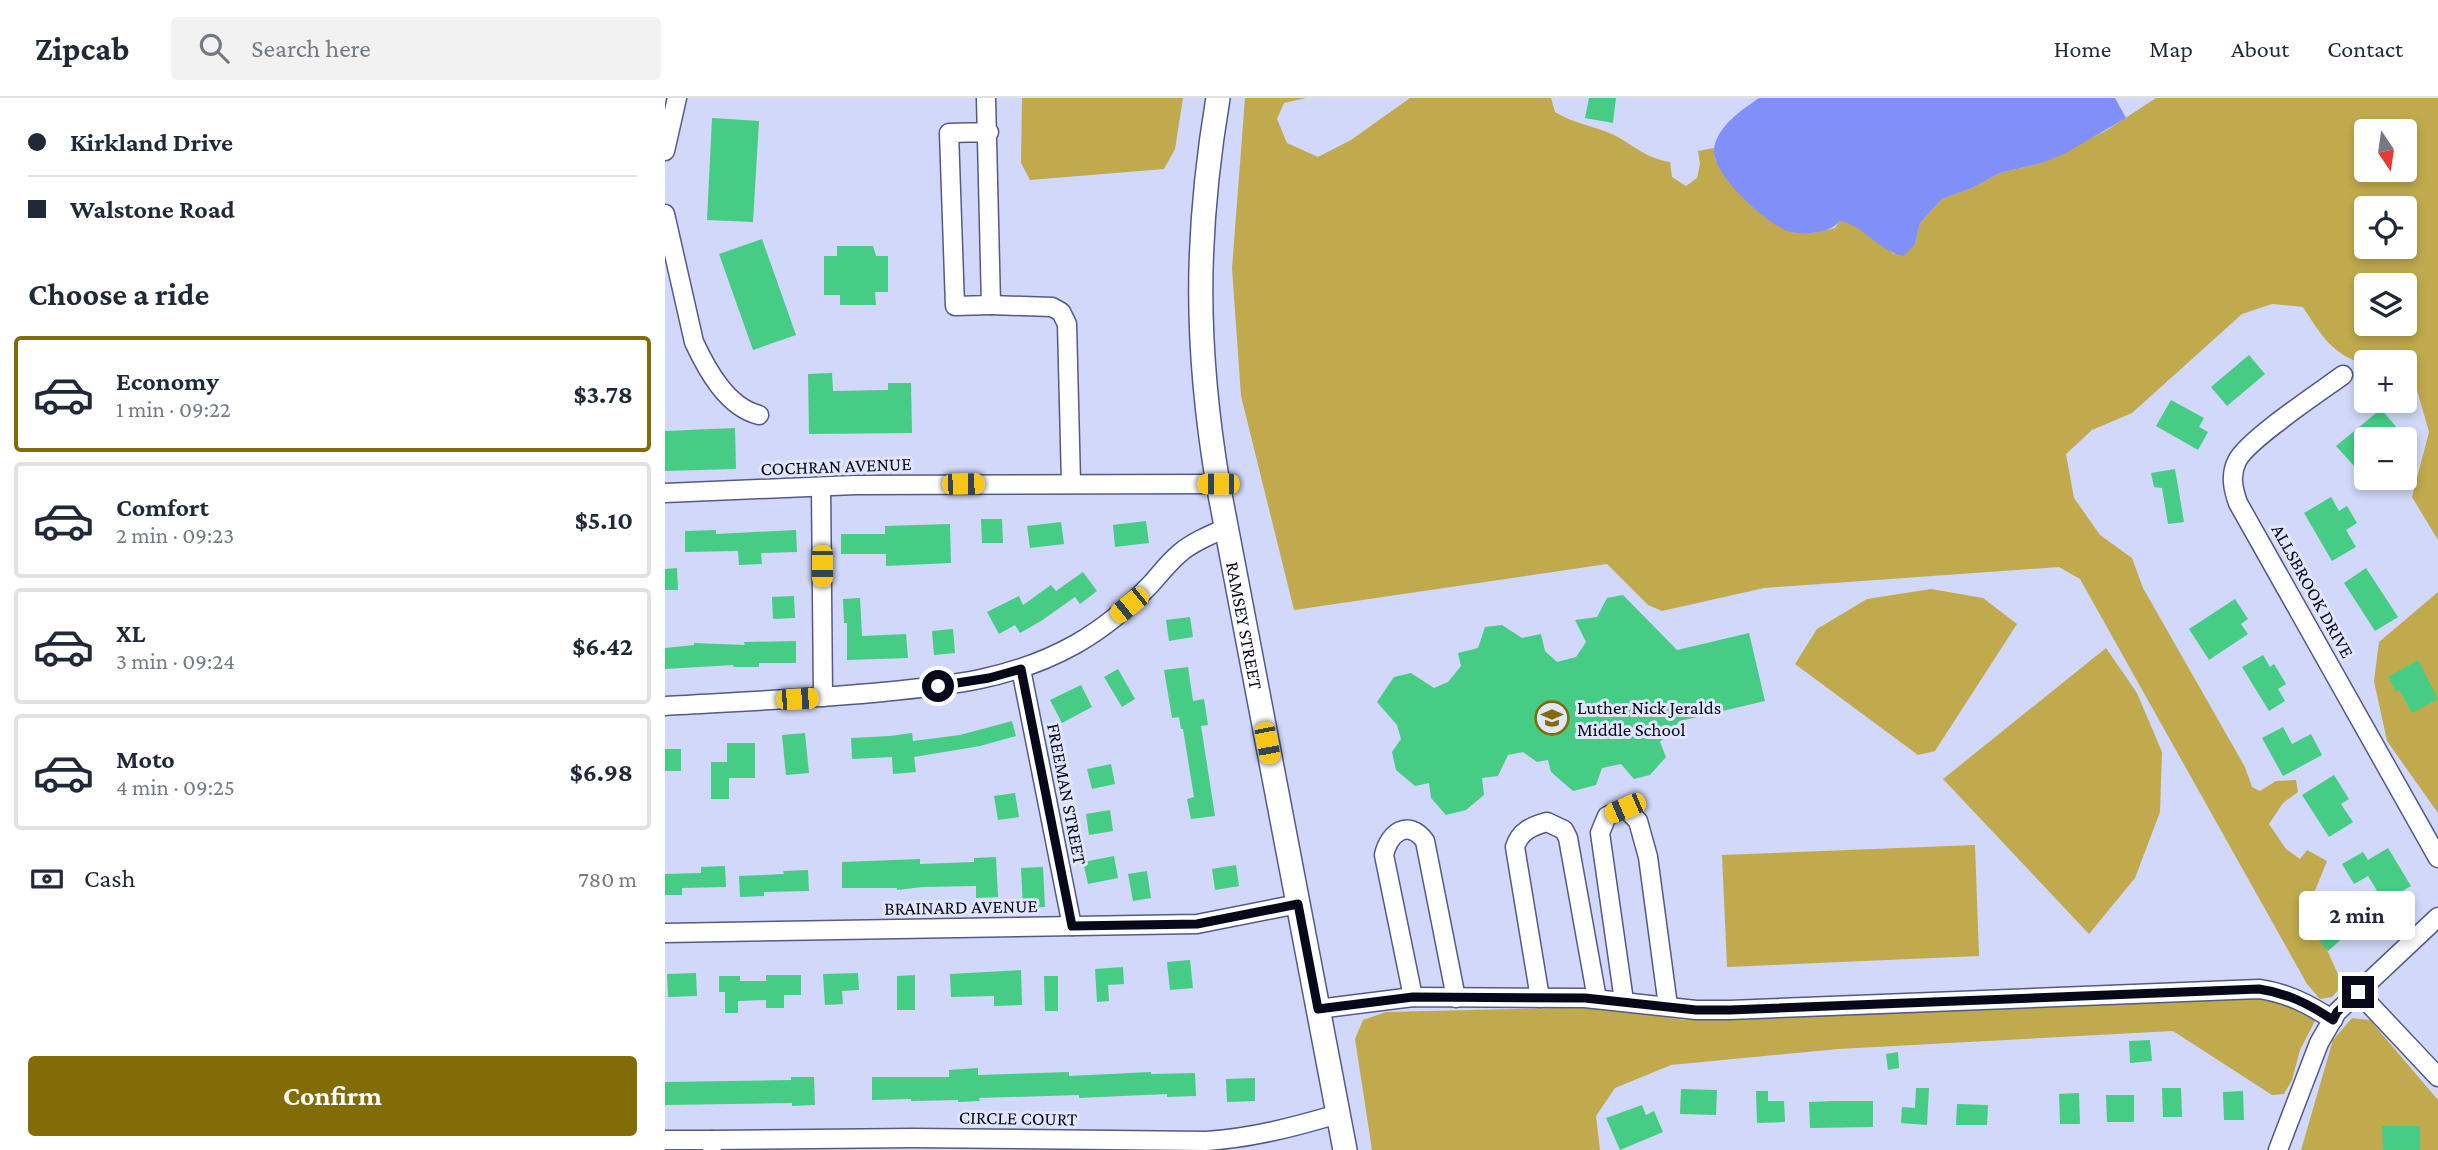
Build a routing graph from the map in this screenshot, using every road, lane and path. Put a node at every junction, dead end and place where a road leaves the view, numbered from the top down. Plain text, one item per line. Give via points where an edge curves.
1 (677, 98) edge
2 (986, 98) edge
3 (1218, 98) edge
4 (989, 132) junction
5 (665, 151) edge
6 (665, 214) edge
7 (991, 305) junction
8 (2343, 375) dead end
9 (759, 415) dead end
10 (1071, 483) junction
11 (1218, 484) junction
12 (821, 487) junction
13 (665, 493) edge
14 (1226, 528) junction
15 (1021, 669) junction
16 (823, 697) junction
17 (665, 706) edge
18 (2438, 858) edge
19 (1298, 904) junction
20 (2438, 917) edge
21 (1072, 926) junction
22 (665, 933) edge
23 (2358, 992) junction
24 (1413, 997) junction
25 (1456, 998) junction
26 (1540, 998) junction
27 (1597, 999) junction
28 (1624, 1001) junction
29 (1668, 1006) junction
30 (1318, 1009) junction
31 (2333, 1020) junction
32 (2438, 1077) edge
33 (1338, 1114) junction
34 (665, 1140) edge
35 (913, 1144) edge
36 (712, 1145) edge
37 (1123, 1145) edge
38 (1345, 1150) edge
39 (2278, 1150) edge

1 - 5 street
2 - 4 street
3 - 11 main road, RAMSEY STREET via 1203,199 1199,303 1205,400
4 - 7 street
4 - 7 street via 949,133 955,306
6 - 9 street via 694,342 733,402
7 - 10 street via 1052,307 1067,324
8 - 18 street, ALLSBROOK DRIVE via 2248,446 2236,463 2232,483 2238,503
10 - 11 street, COCHRAN AVENUE
10 - 12 street, COCHRAN AVENUE
11 - 14 main road, RAMSEY STREET
12 - 13 street, COCHRAN AVENUE
12 - 16 street
14 - 15 street via 1181,552 1105,625
14 - 19 main road, RAMSEY STREET
15 - 16 street via 958,684
15 - 21 street, FREEMAN STREET
16 - 17 street
19 - 21 street, BRAINARD AVENUE via 1197,924
19 - 30 main road, RAMSEY STREET
20 - 23 street
21 - 22 street, BRAINARD AVENUE
23 - 31 street
23 - 32 street
24 - 25 street
24 - 25 street via 1384,855 1395,832 1408,830 1425,841
24 - 30 street
25 - 26 street
26 - 27 street
26 - 27 street via 1515,847 1528,829 1547,822 1568,838
27 - 28 street
28 - 29 street
28 - 29 street via 1600,833 1607,816 1625,808 1638,821 1647,857
29 - 31 street via 1730,1010 2259,989 2311,1005
30 - 33 main road, RAMSEY STREET
31 - 39 street via 2319,1043
33 - 37 street, CIRCLE COURT via 1237,1139
33 - 38 main road, RAMSEY STREET
34 - 36 street, CIRCLE COURT
35 - 36 street, CIRCLE COURT
35 - 37 street, CIRCLE COURT

